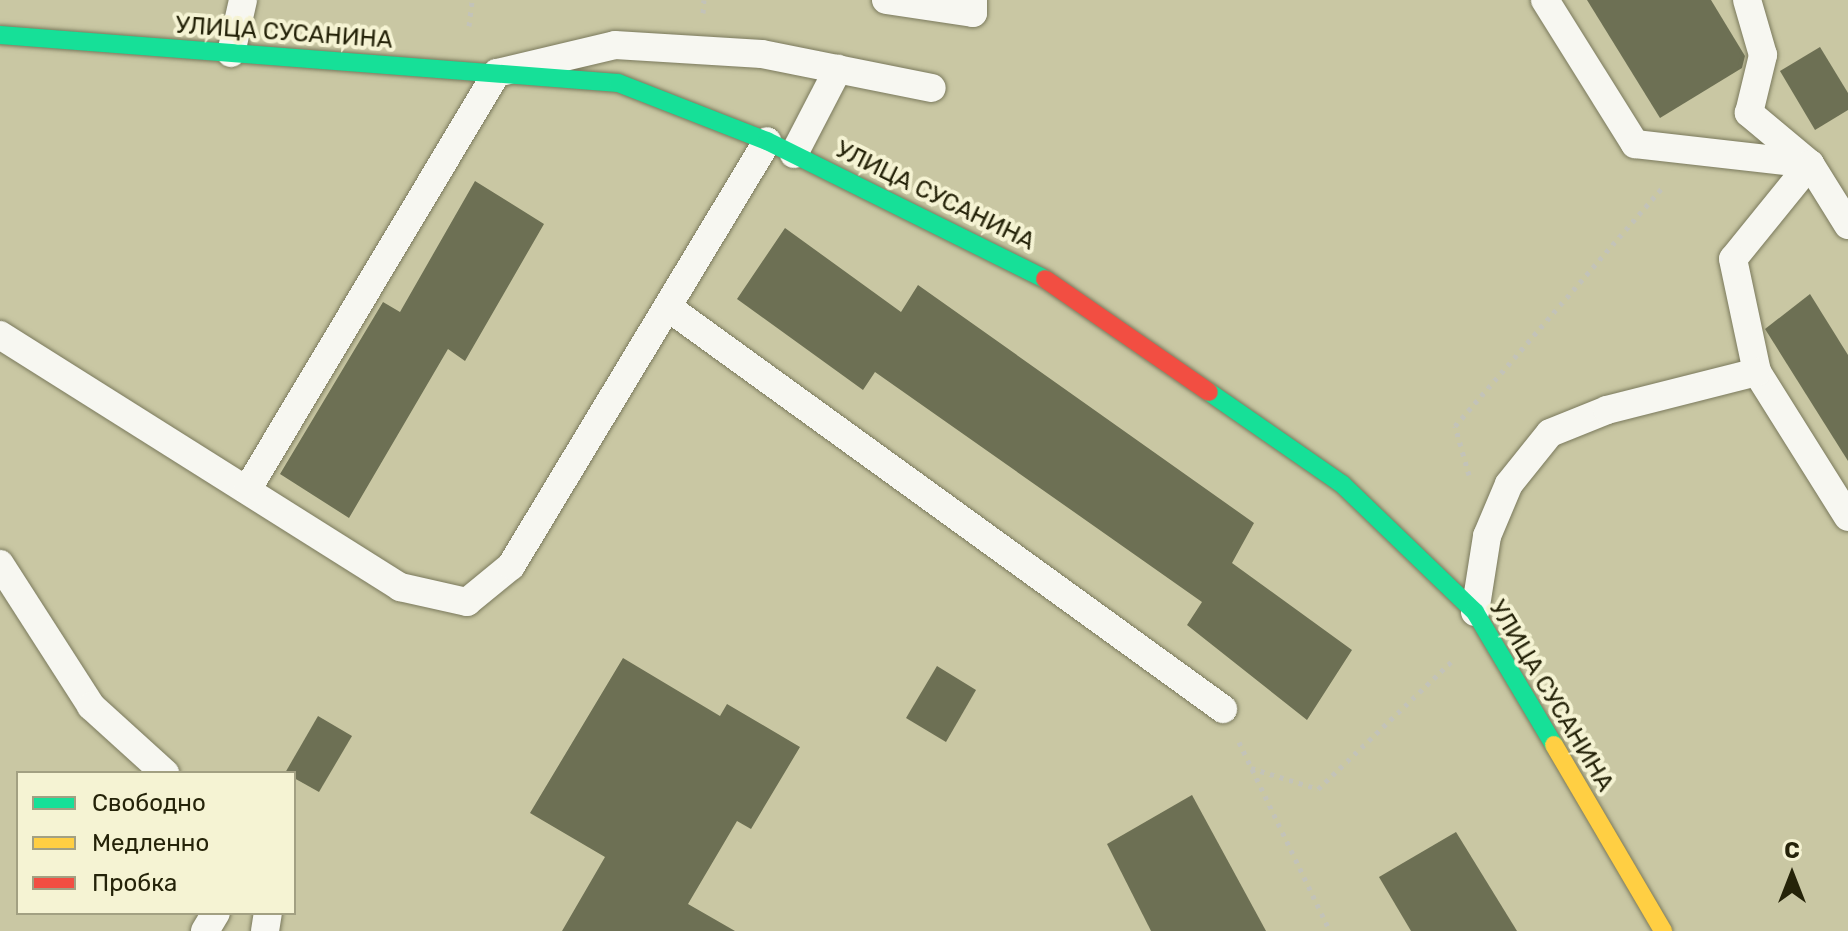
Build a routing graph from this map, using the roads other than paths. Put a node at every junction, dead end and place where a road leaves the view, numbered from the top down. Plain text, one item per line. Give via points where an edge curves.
1 (243, 0) edge
2 (886, 0) edge
3 (973, 0) edge
4 (1545, 0) edge
5 (1747, 0) edge
6 (0, 35) edge
7 (231, 53) junction
8 (838, 69) junction
9 (497, 73) junction
10 (932, 88) dead end
11 (767, 141) junction
12 (794, 154) junction
13 (1810, 164) junction
14 (1848, 225) edge
15 (669, 308) junction
16 (0, 335) edge
17 (1757, 372) junction
18 (247, 490) junction
19 (1848, 517) edge
20 (0, 564) edge
21 (1480, 621) junction
22 (1223, 709) road end
23 (163, 771) edge
24 (1663, 931) edge

1 - 7 lane
2 - 3 lane via 973,13
4 - 13 lane via 1635,144
5 - 13 lane via 1763,55 1749,113
6 - 7 street, УЛИЦА СУСАНИНА
7 - 9 street, УЛИЦА СУСАНИНА
8 - 9 lane via 762,54 615,45
8 - 10 lane
8 - 12 lane
9 - 11 street, УЛИЦА СУСАНИНА via 618,83
9 - 18 lane
11 - 12 street, УЛИЦА СУСАНИНА
11 - 15 lane
12 - 21 street, УЛИЦА СУСАНИНА via 1018,260 1342,484
13 - 14 lane
13 - 17 lane via 1733,259
15 - 18 lane via 511,566 467,602 400,587
15 - 22 lane
16 - 18 lane
17 - 19 lane
17 - 21 lane via 1607,410 1550,433 1503,497 1487,536
20 - 23 lane via 91,706
21 - 24 street, УЛИЦА СУСАНИНА

